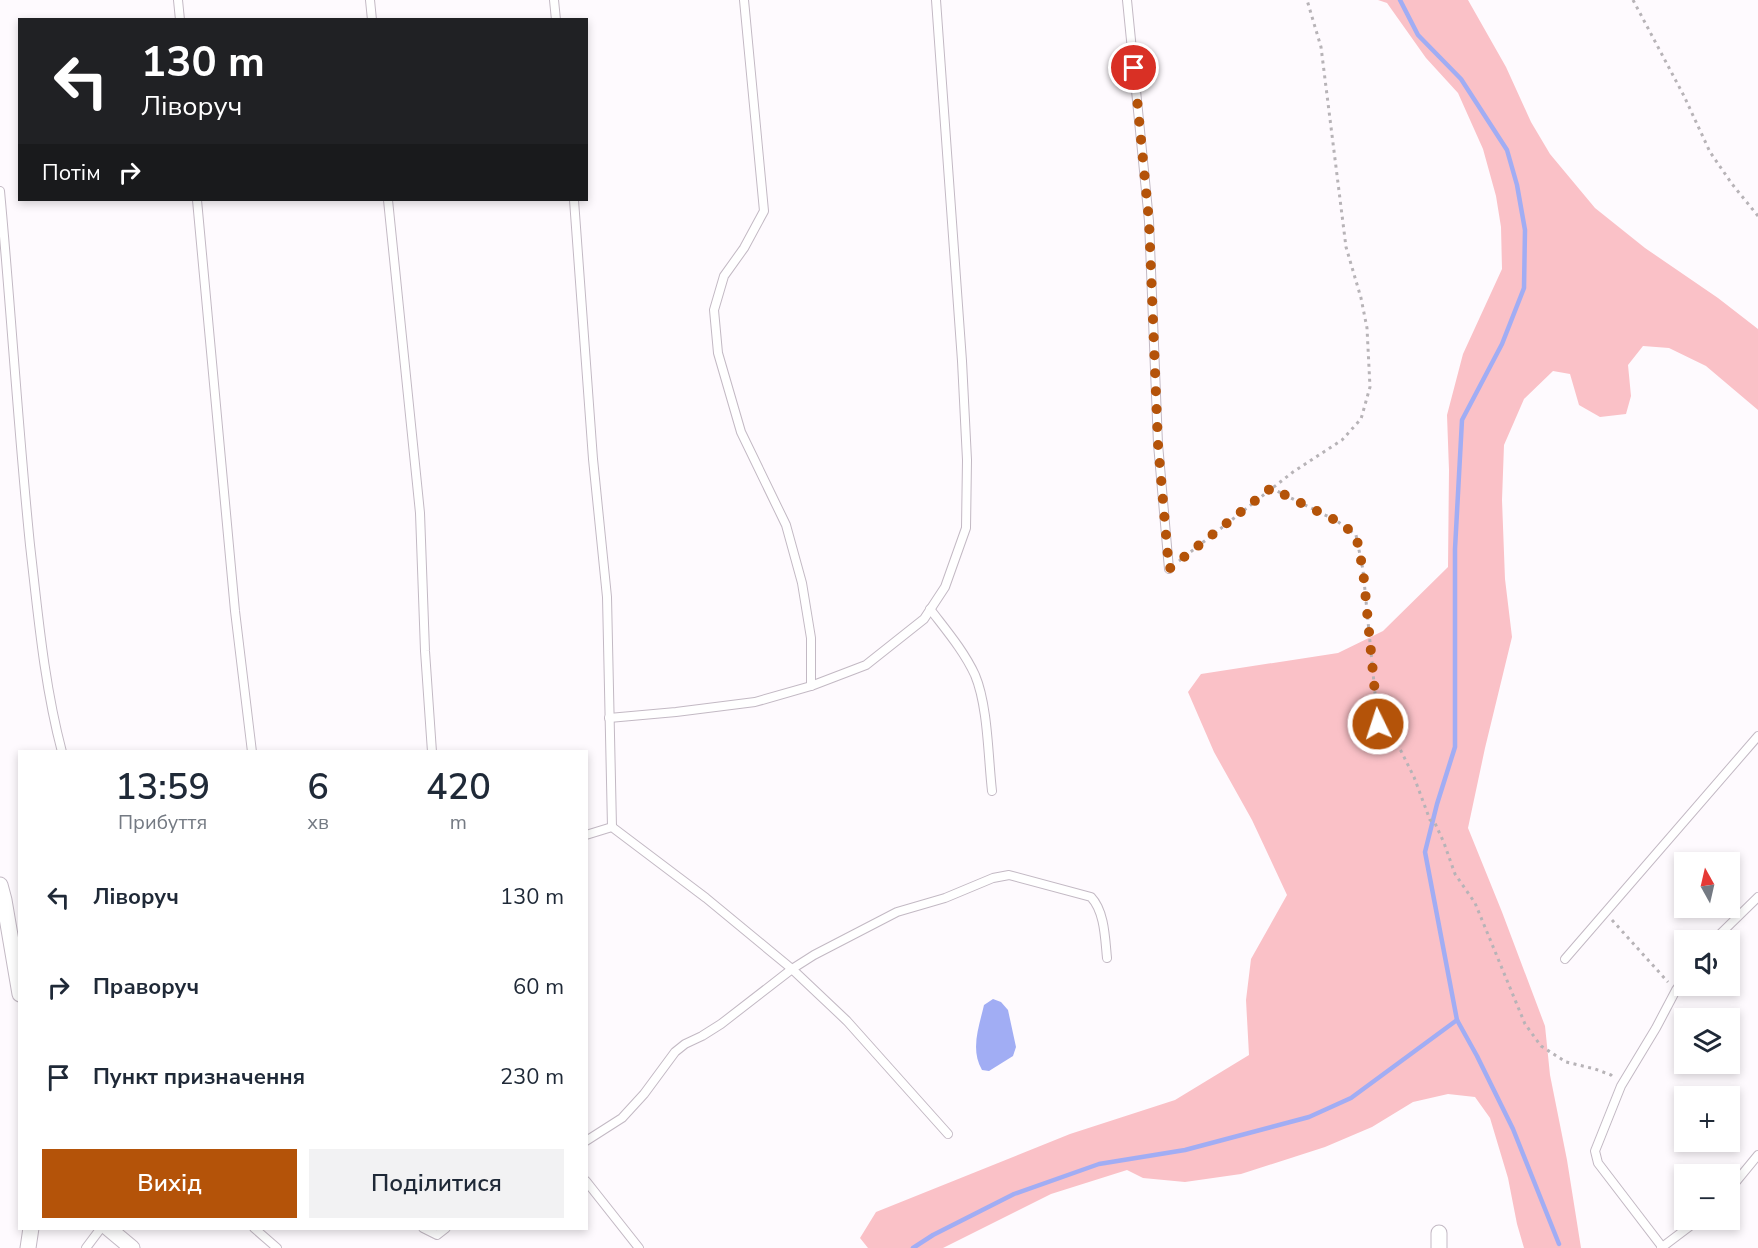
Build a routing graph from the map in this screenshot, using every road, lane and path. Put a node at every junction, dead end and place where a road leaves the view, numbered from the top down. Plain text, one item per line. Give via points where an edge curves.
1 (178, 0) edge
2 (370, 0) edge
3 (554, 0) edge
4 (744, 0) edge
5 (936, 0) edge
6 (1127, 0) edge
7 (1307, 0) edge
8 (1633, 0) edge
9 (180, 18) edge
10 (372, 18) edge
11 (556, 18) edge
12 (0, 191) edge
13 (197, 201) edge
14 (388, 201) edge
15 (574, 201) edge
16 (1758, 216) edge
17 (1, 219) edge
18 (1271, 488) junction
19 (1169, 569) joint
20 (930, 609) junction
21 (811, 686) junction
22 (609, 718) junction
23 (1758, 736) edge
24 (61, 750) edge
25 (252, 750) edge
26 (432, 750) edge
27 (992, 790) dead end
28 (612, 827) junction
29 (588, 834) edge
30 (0, 885) edge
31 (1758, 897) edge
32 (1605, 912) junction
33 (1724, 930) edge
34 (1107, 958) dead end
35 (1565, 959) dead end
36 (792, 969) junction
37 (18, 982) edge
38 (1674, 988) edge
39 (1674, 994) edge
40 (1621, 1086) junction
41 (948, 1134) dead end
42 (588, 1140) edge
43 (1758, 1155) edge
44 (1740, 1177) edge
45 (588, 1184) edge
46 (32, 1230) edge
47 (100, 1230) edge
48 (110, 1230) edge
49 (256, 1230) edge
50 (427, 1230) edge
51 (443, 1230) edge
52 (1685, 1230) edge
53 (28, 1248) edge
54 (86, 1248) edge
55 (132, 1248) edge
56 (277, 1248) edge
57 (639, 1248) edge
58 (1662, 1248) edge

1 - 9 lane
2 - 10 lane
3 - 11 lane
4 - 21 lane via 764,211 724,276 714,310 718,353 741,432 786,525 802,583 811,638
5 - 20 lane via 967,460 966,528 945,587
6 - 19 lane via 1149,221 1158,444
7 - 18 path via 1321,47 1346,247 1367,328 1370,387 1361,419 1342,440
8 - 16 path via 1710,152
12 - 17 lane
13 - 25 lane
14 - 26 lane via 420,513
15 - 22 lane via 607,597
17 - 24 lane via 37,612
18 - 19 path
18 - 40 path via 1337,521 1356,535 1365,581 1378,724 1396,743 1414,777 1455,873 1475,903 1525,1024 1542,1046 1566,1062 1611,1075
20 - 21 lane via 924,619 866,666
20 - 27 lane via 975,676 984,712
21 - 22 lane via 754,702
22 - 28 lane
23 - 32 lane
28 - 29 lane
28 - 36 lane
30 - 37 street
31 - 33 lane
32 - 35 lane
32 - 38 path
34 - 36 lane via 1101,919 1090,897 1009,875 897,912
36 - 41 lane via 847,1021
36 - 42 lane via 721,1024 675,1052 622,1119
39 - 40 lane
40 - 58 lane via 1595,1151 1598,1163
43 - 44 lane
45 - 57 lane
46 - 53 street
47 - 54 lane
48 - 55 street
49 - 56 lane
50 - 51 lane via 437,1235
52 - 58 lane

